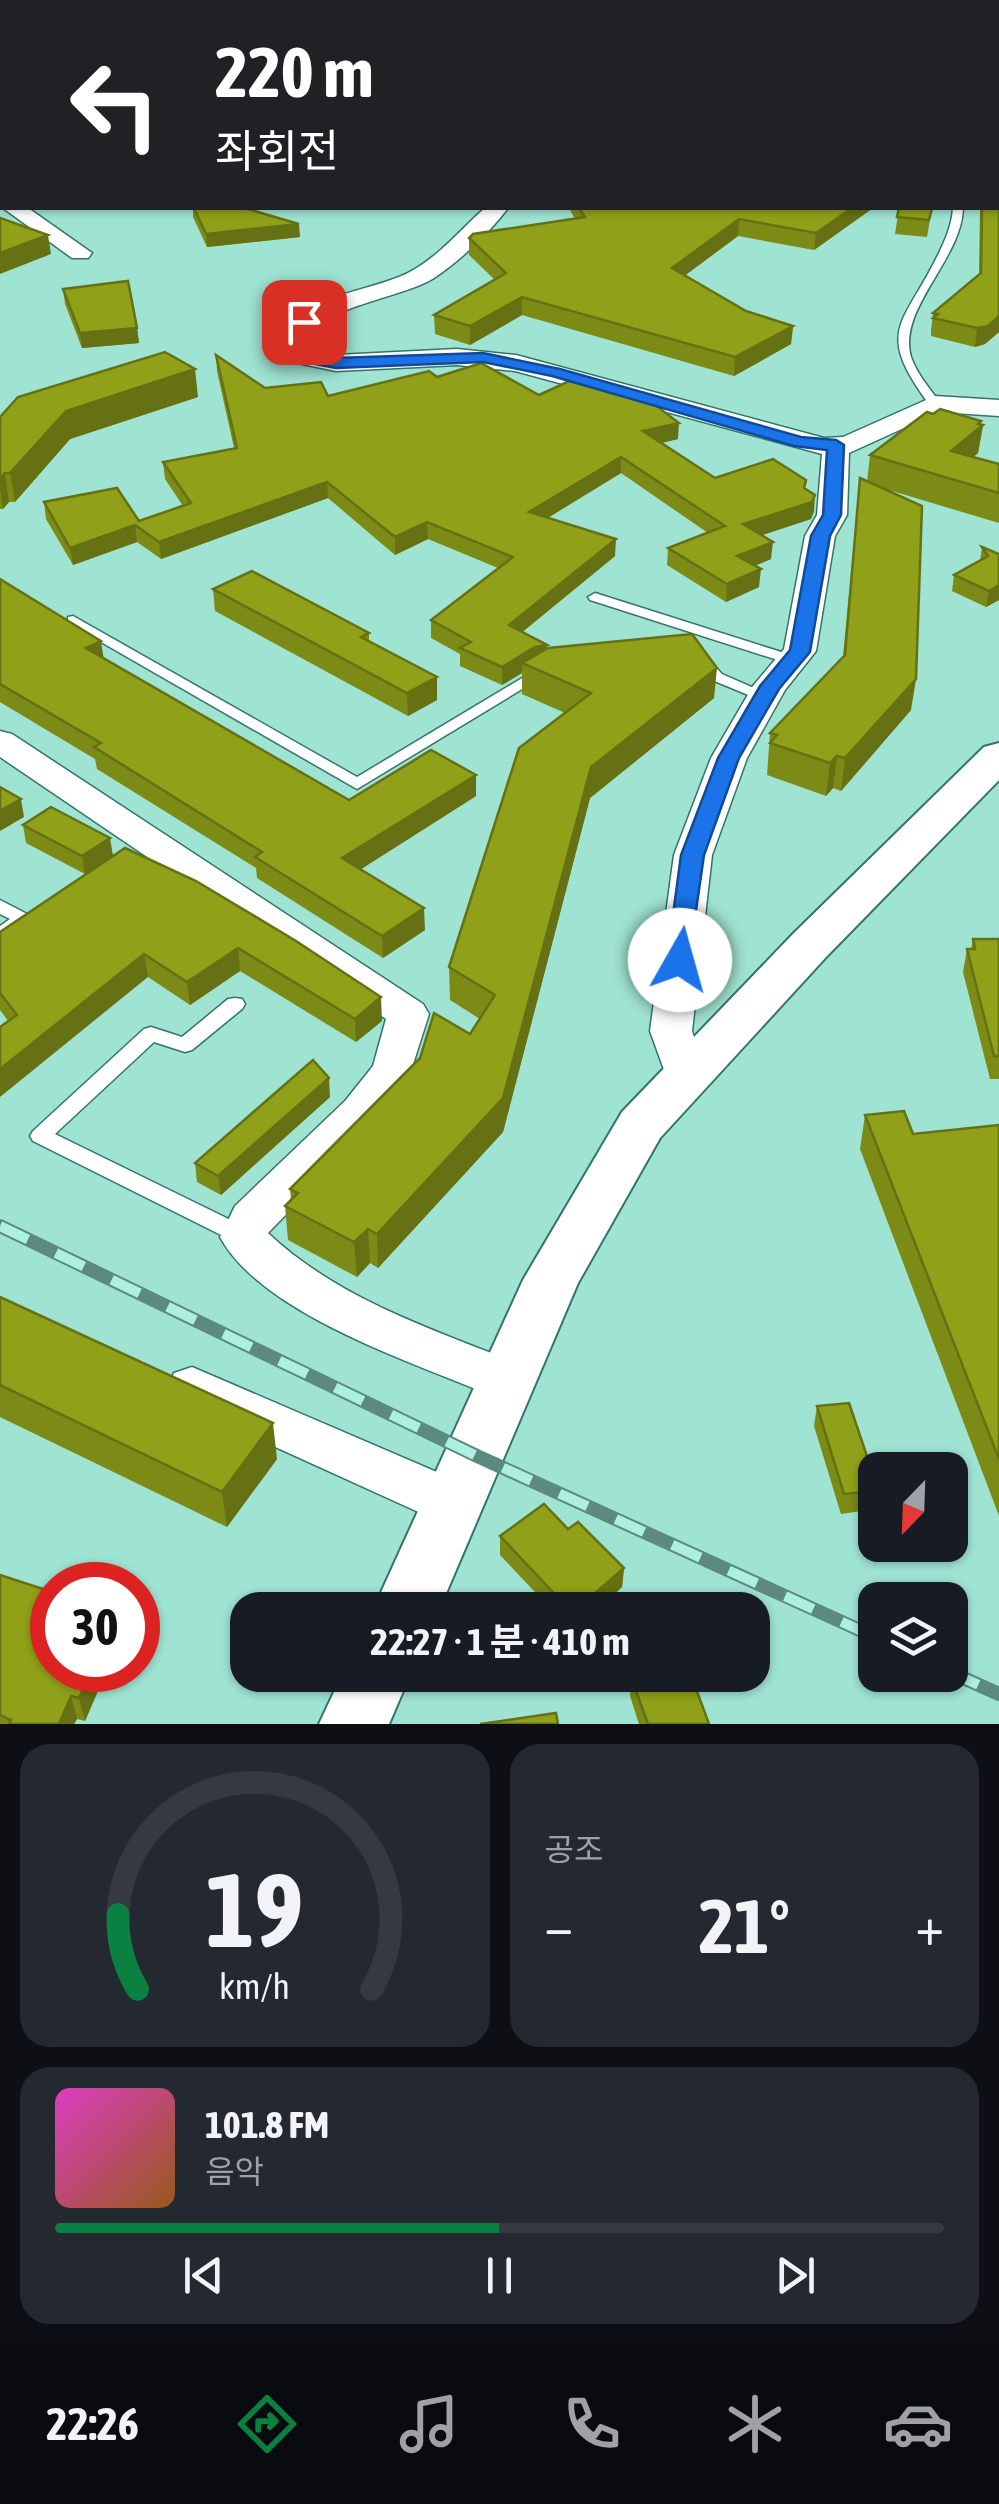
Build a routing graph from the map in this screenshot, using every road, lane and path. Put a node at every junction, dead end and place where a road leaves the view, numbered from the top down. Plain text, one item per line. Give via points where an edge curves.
1 (17, 210) edge
2 (495, 210) edge
3 (958, 210) edge
4 (80, 254) dead end
5 (935, 404) junction
6 (999, 408) edge
7 (836, 445) junction
8 (595, 598) dead end
9 (73, 620) edge
10 (678, 654) edge
11 (792, 660) junction
12 (562, 669) edge
13 (764, 696) junction
14 (0, 741) edge
15 (999, 756) edge
16 (0, 906) edge
17 (0, 934) edge
18 (235, 1004) dead end
19 (686, 1078) junction
20 (243, 1236) junction
21 (146, 1366) edge
22 (508, 1381) junction
23 (455, 1504) junction
24 (414, 1592) edge
25 (368, 1692) edge
26 (354, 1724) edge

1 - 4 street
2 - 7 street via 431,269 324,311 294,332 290,344 311,359 336,363 456,357 516,363 800,442
3 - 5 lane via 939,268 907,314 901,355
5 - 6 street
5 - 7 street
7 - 11 street via 832,515 820,536 800,652
8 - 11 lane
9 - 12 lane via 357,784 542,672
10 - 13 lane via 696,655 717,677
11 - 13 street
13 - 19 street via 729,758 693,855 670,1031
14 - 20 street via 408,1014 393,1070 360,1112 251,1218
15 - 19 street
16 - 17 lane via 29,915
18 - 20 lane via 186,1044 151,1034 40,1136
19 - 22 street via 641,1125 550,1280
20 - 22 street via 262,1258 332,1305
21 - 23 street
22 - 23 street
23 - 24 street
25 - 26 street

